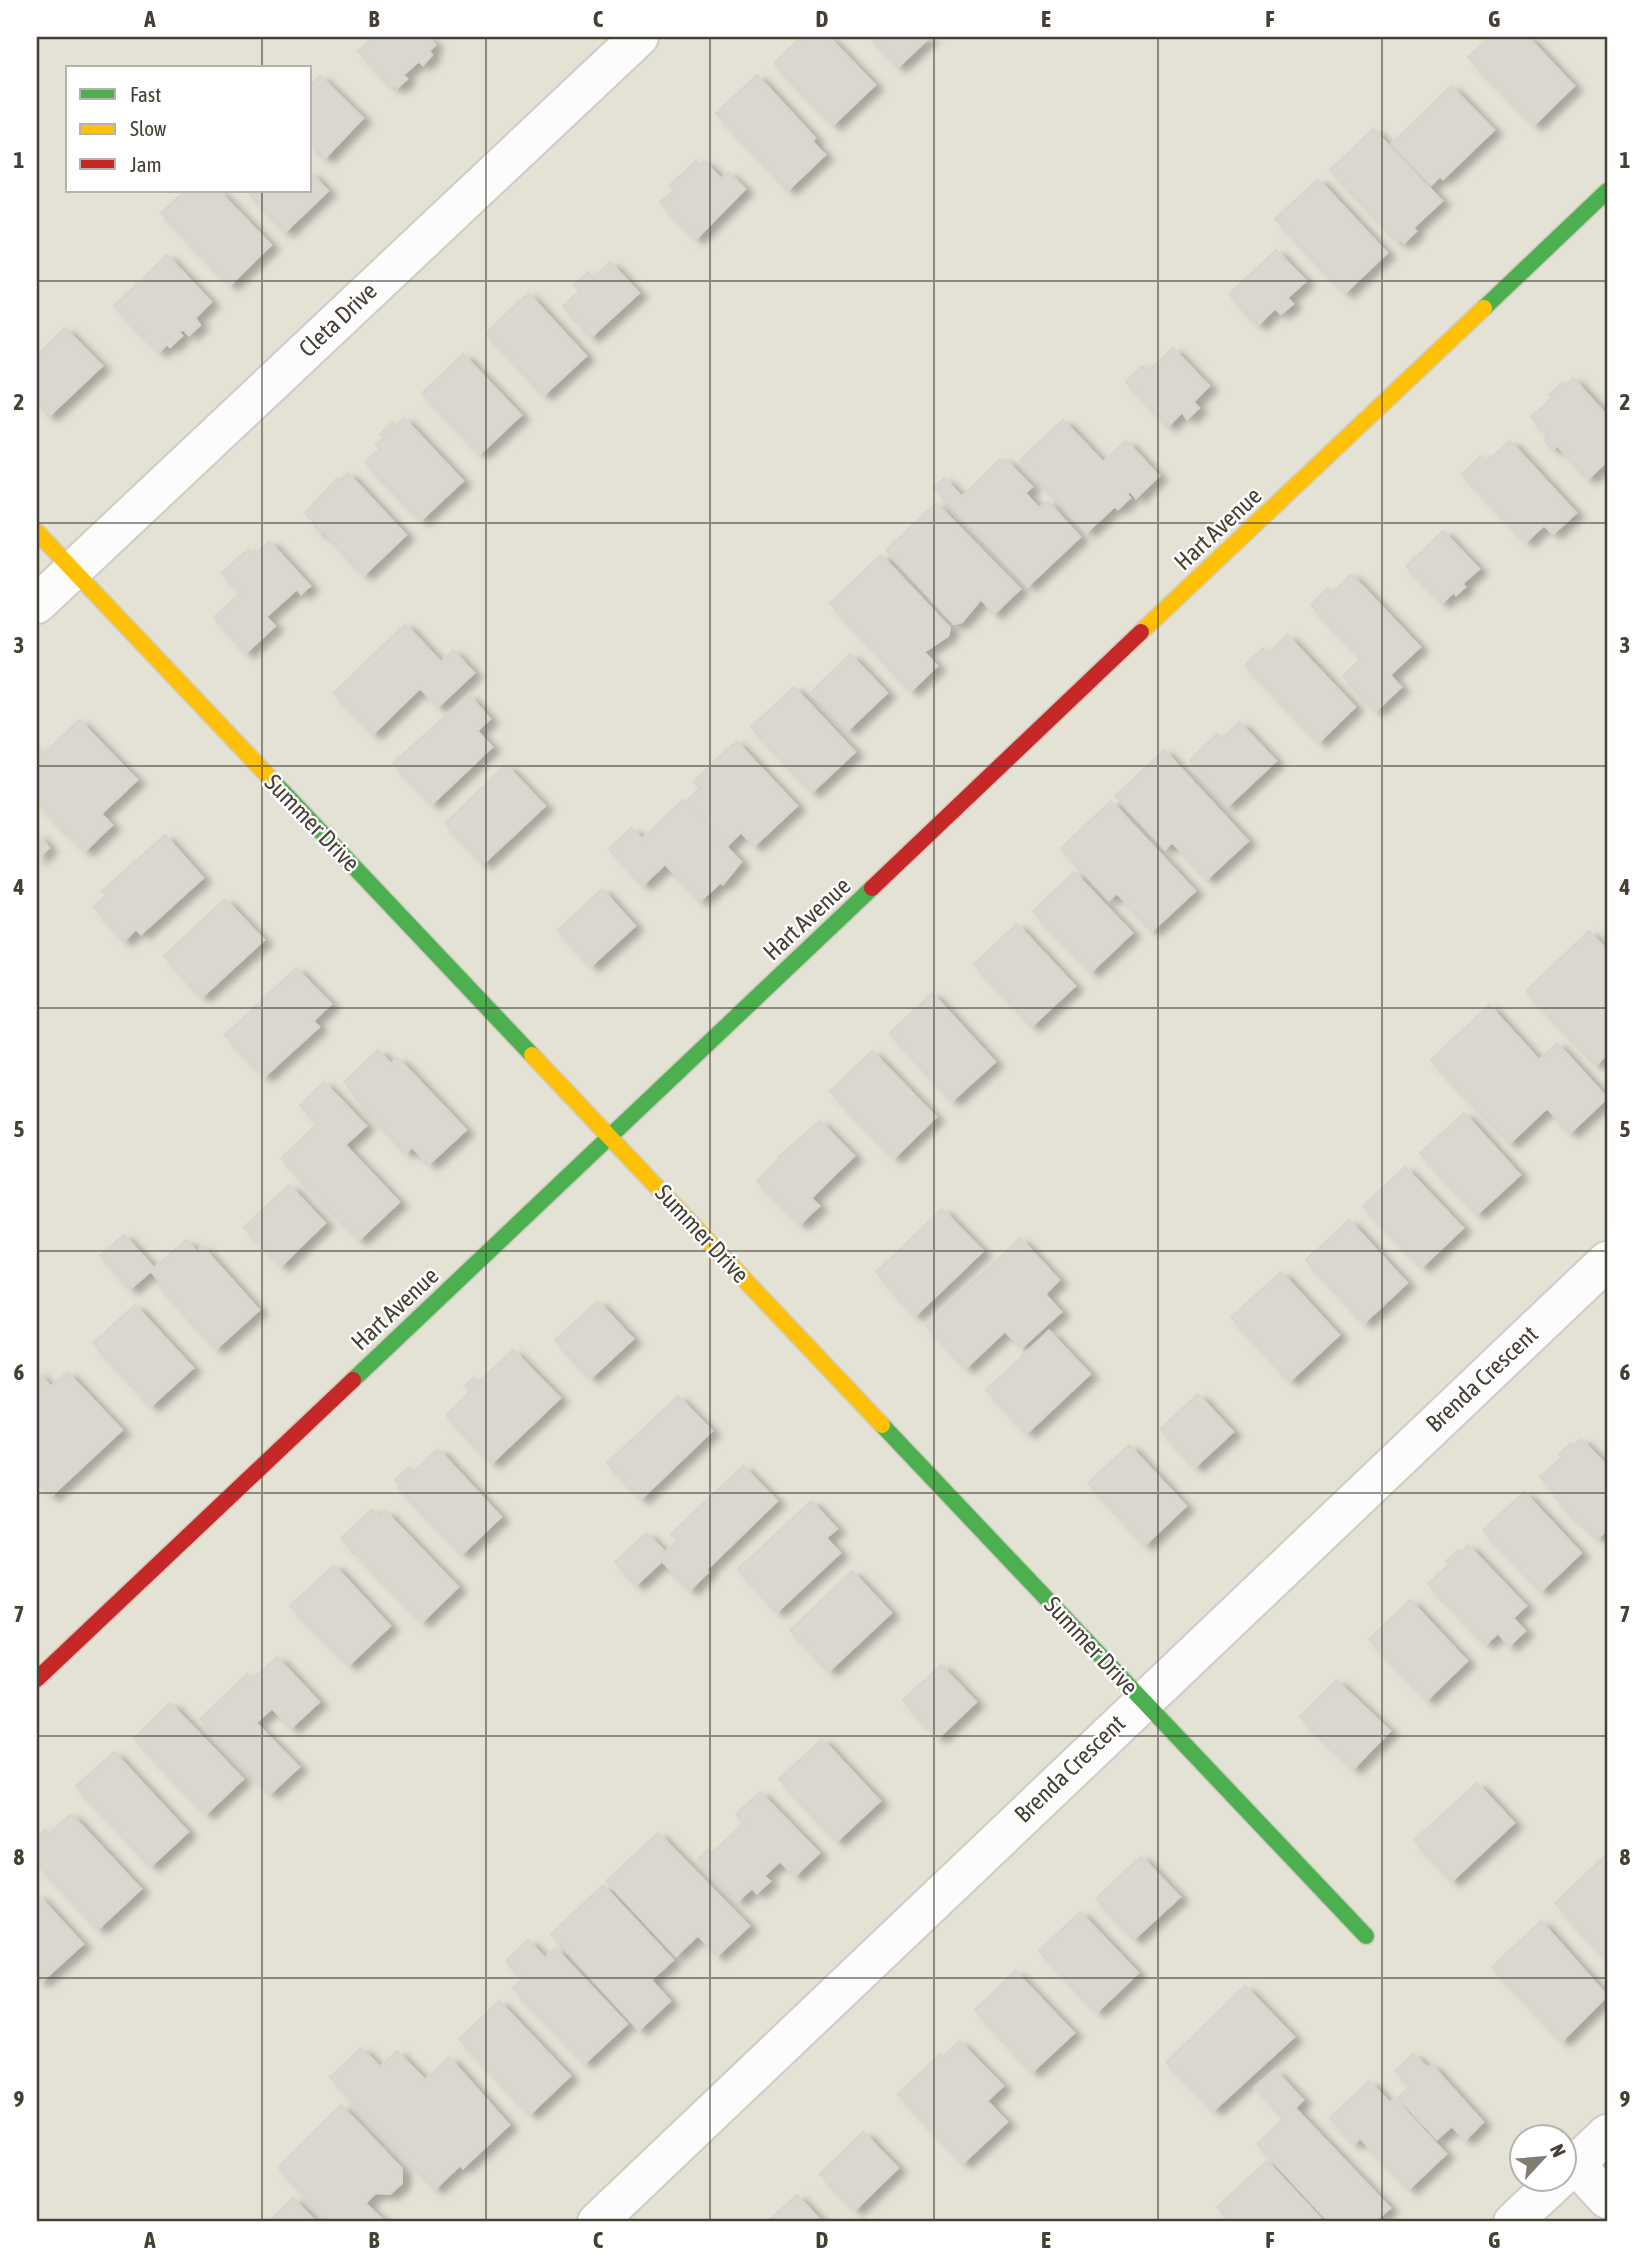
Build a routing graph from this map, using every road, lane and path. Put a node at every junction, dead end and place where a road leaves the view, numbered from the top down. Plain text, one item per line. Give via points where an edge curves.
1 (639, 37) edge
2 (1607, 191) edge
3 (37, 532) edge
4 (72, 570) junction
5 (37, 604) edge
6 (610, 1137) junction
7 (1607, 1261) edge
8 (37, 1679) edge
9 (1142, 1700) junction
10 (1366, 1936) dead end
11 (1607, 2134) edge
12 (1578, 2162) edge
13 (1578, 2181) edge
14 (1545, 2192) edge
15 (1607, 2199) edge
16 (597, 2222) edge
17 (1513, 2222) edge

1 - 4 street, Cleta Drive
2 - 6 street, Hart Avenue
3 - 4 street, Summer Drive
4 - 5 street, Cleta Drive
4 - 6 street, Summer Drive
6 - 8 street, Hart Avenue
6 - 9 street, Summer Drive
7 - 9 street, Brenda Crescent
9 - 10 street, Summer Drive
9 - 16 street, Brenda Crescent
11 - 12 street
13 - 15 street
14 - 17 street

